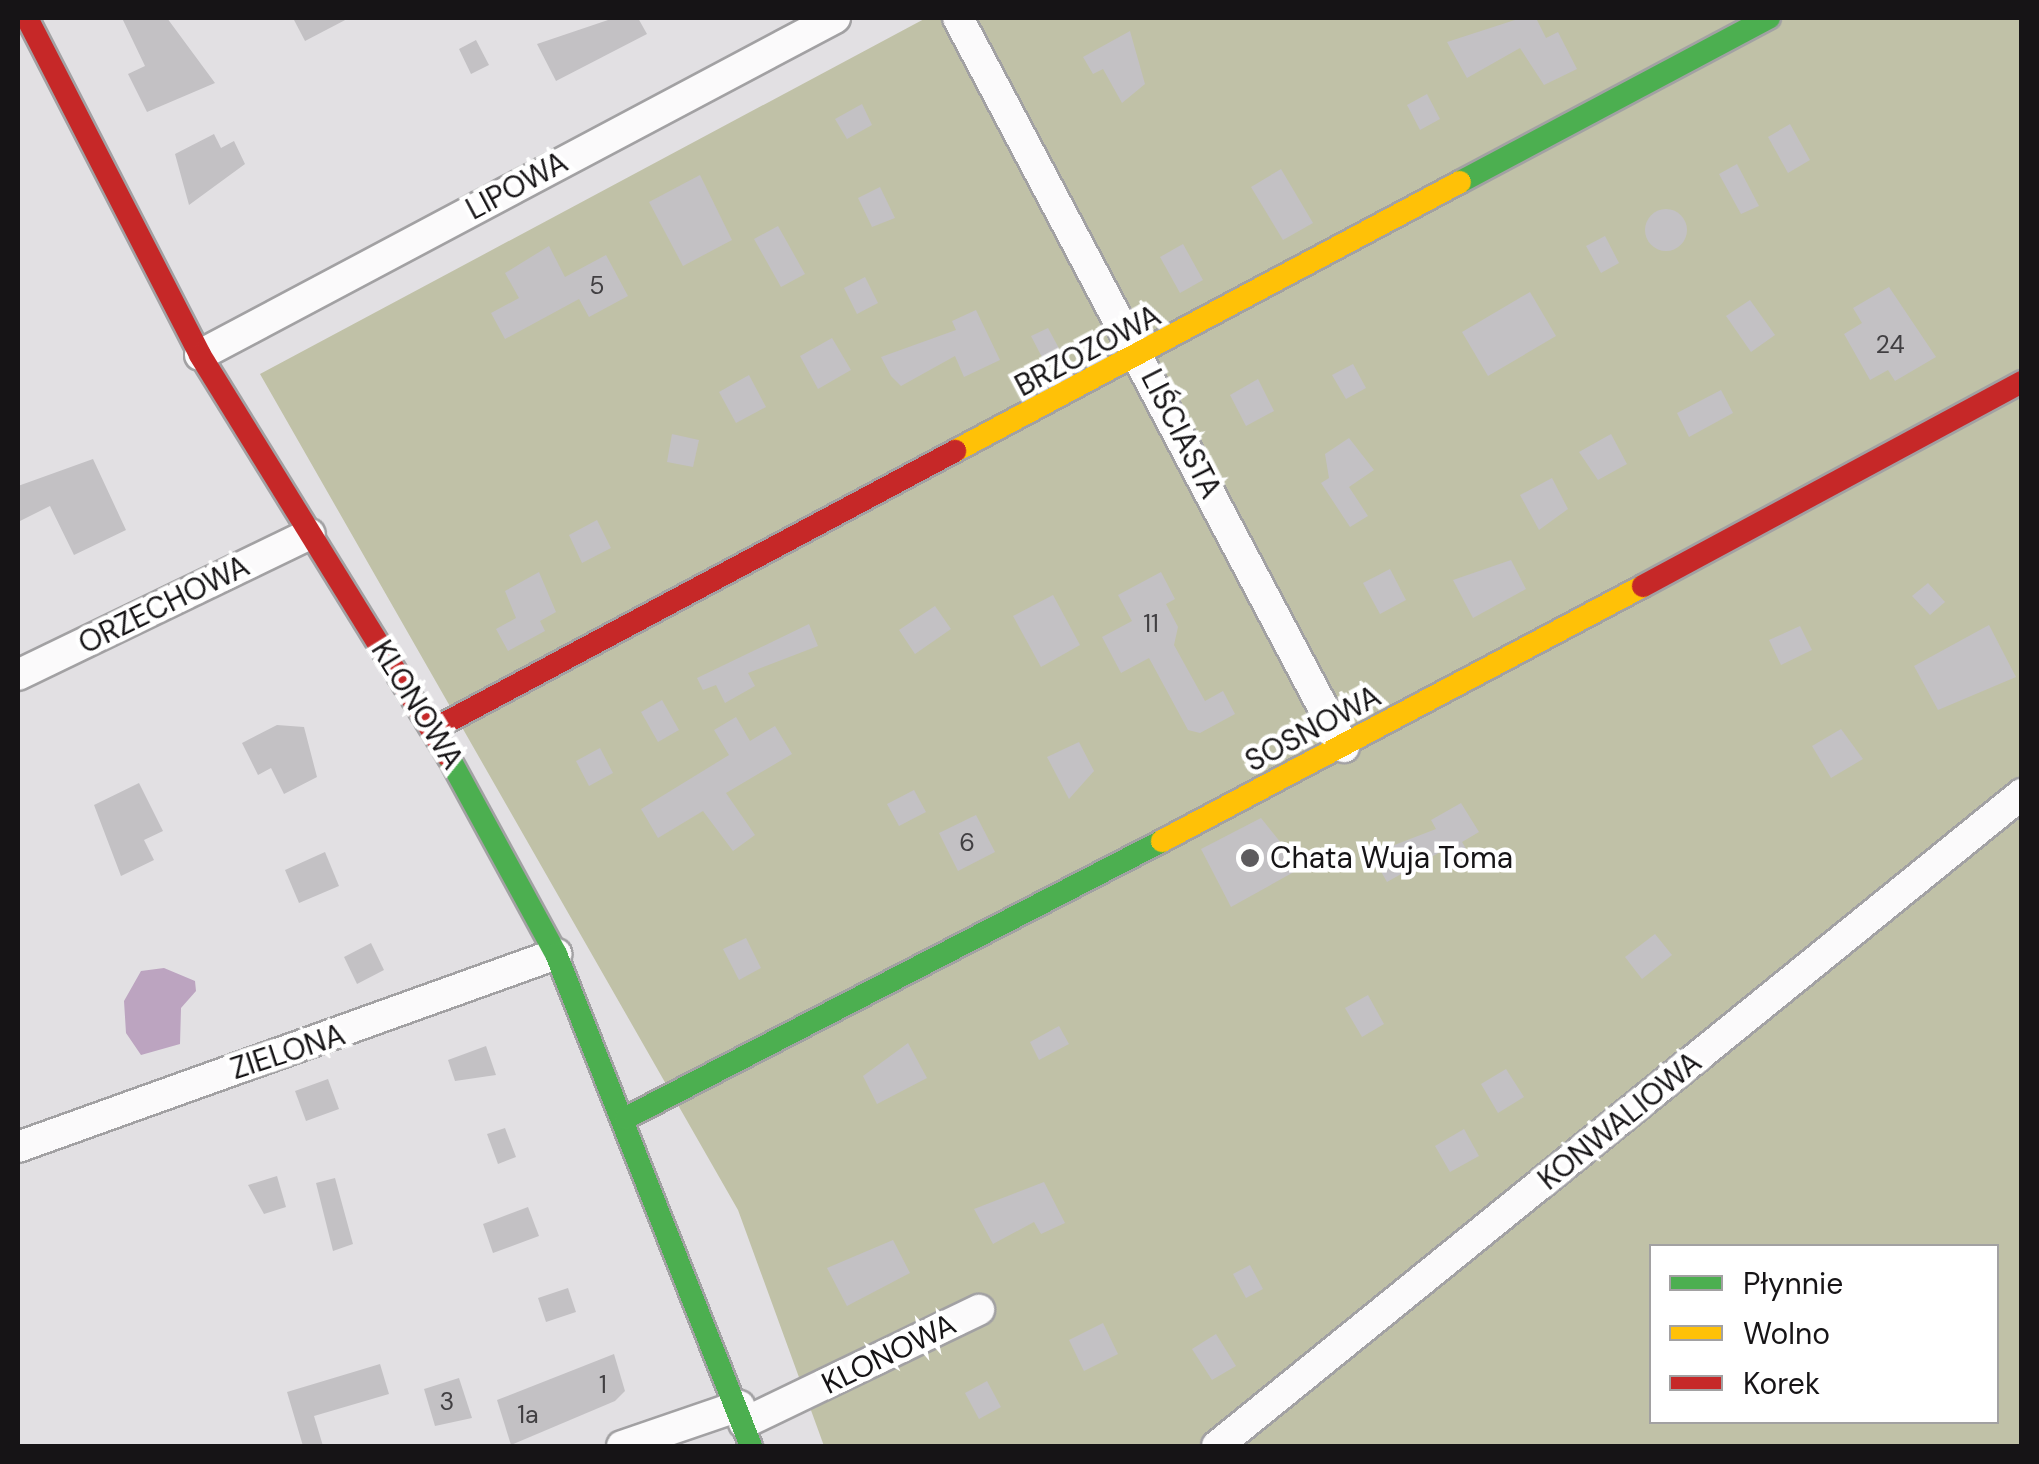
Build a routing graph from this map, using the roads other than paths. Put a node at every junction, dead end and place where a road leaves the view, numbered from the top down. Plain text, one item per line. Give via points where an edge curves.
1 (28, 18) edge
2 (835, 18) edge
3 (958, 18) edge
4 (1768, 18) edge
5 (200, 355) junction
6 (1141, 358) junction
7 (2022, 382) edge
8 (310, 534) junction
9 (18, 675) edge
10 (432, 730) junction
11 (1344, 748) junction
12 (2022, 794) edge
13 (556, 954) junction
14 (626, 1118) junction
15 (18, 1145) edge
16 (979, 1310) dead end
17 (745, 1425) edge
18 (622, 1446) edge
19 (1218, 1446) edge

1 - 5 street, KLONOWA
2 - 5 street, LIPOWA
3 - 6 street, LIŚCIASTA
4 - 6 street, BRZOZOWA
5 - 8 street, KLONOWA
6 - 10 street, BRZOZOWA
6 - 11 street, LIŚCIASTA
7 - 11 street, SOSNOWA
8 - 9 street, ORZECHOWA
8 - 10 street, KLONOWA
10 - 13 street, KLONOWA
11 - 14 street, SOSNOWA
12 - 19 street, KONWALIOWA
13 - 14 street, KLONOWA
13 - 15 street, ZIELONA
14 - 17 street, KLONOWA
16 - 17 street, KLONOWA
17 - 18 street

